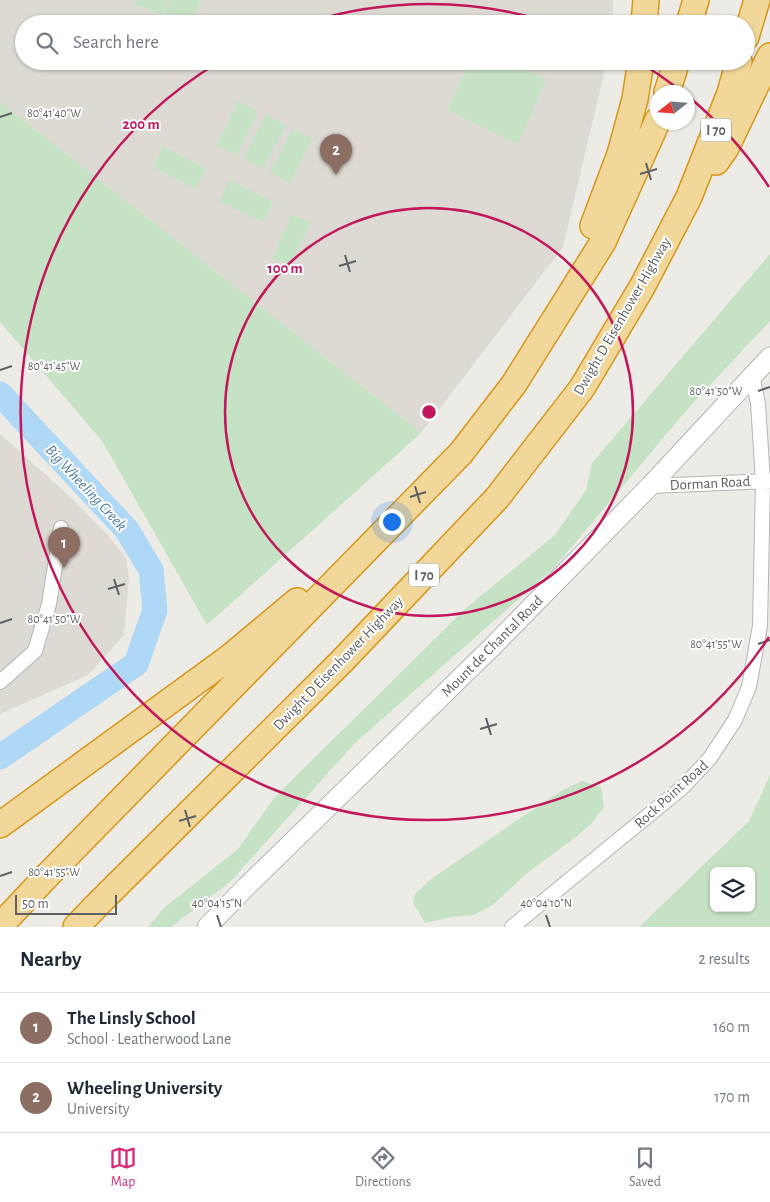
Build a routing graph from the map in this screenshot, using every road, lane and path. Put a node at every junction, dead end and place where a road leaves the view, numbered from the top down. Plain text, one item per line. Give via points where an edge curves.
1 (646, 0) edge
2 (696, 0) edge
3 (757, 0) edge
4 (645, 15) edge
5 (692, 15) edge
6 (753, 15) edge
7 (770, 56) edge
8 (640, 70) edge
9 (674, 70) edge
10 (736, 70) edge
11 (668, 85) edge
12 (653, 130) edge
13 (689, 198) junction
14 (557, 317) junction
15 (770, 357) edge
16 (752, 376) junction
17 (767, 481) edge
18 (650, 486) junction
19 (402, 513) junction
20 (61, 528) dead end
21 (0, 682) edge
22 (0, 825) edge
23 (0, 924) edge
24 (18, 927) edge
25 (76, 927) edge
26 (207, 927) edge
27 (512, 927) edge

1 - 4 highway
2 - 5 highway
3 - 6 highway
7 - 13 highway via 726,148
8 - 14 highway via 620,154
9 - 11 highway
10 - 13 highway, Dwight D Eisenhower Highway / I 70
12 - 14 highway via 603,242
13 - 25 highway, Dwight D Eisenhower Highway / I 70 via 642,287 582,388 497,498 343,660
14 - 19 highway via 514,384 467,446
15 - 16 street, Mount de Chantal Road
16 - 17 street, Rock Point Road
16 - 18 street, Mount de Chantal Road
17 - 18 street, Dorman Road
17 - 27 street, Rock Point Road via 760,626 749,687 735,720 710,758 683,787
18 - 26 street, Mount de Chantal Road via 493,646
19 - 22 highway via 230,657
19 - 23 highway, bridge
20 - 21 street via 50,604 35,651
23 - 24 street

